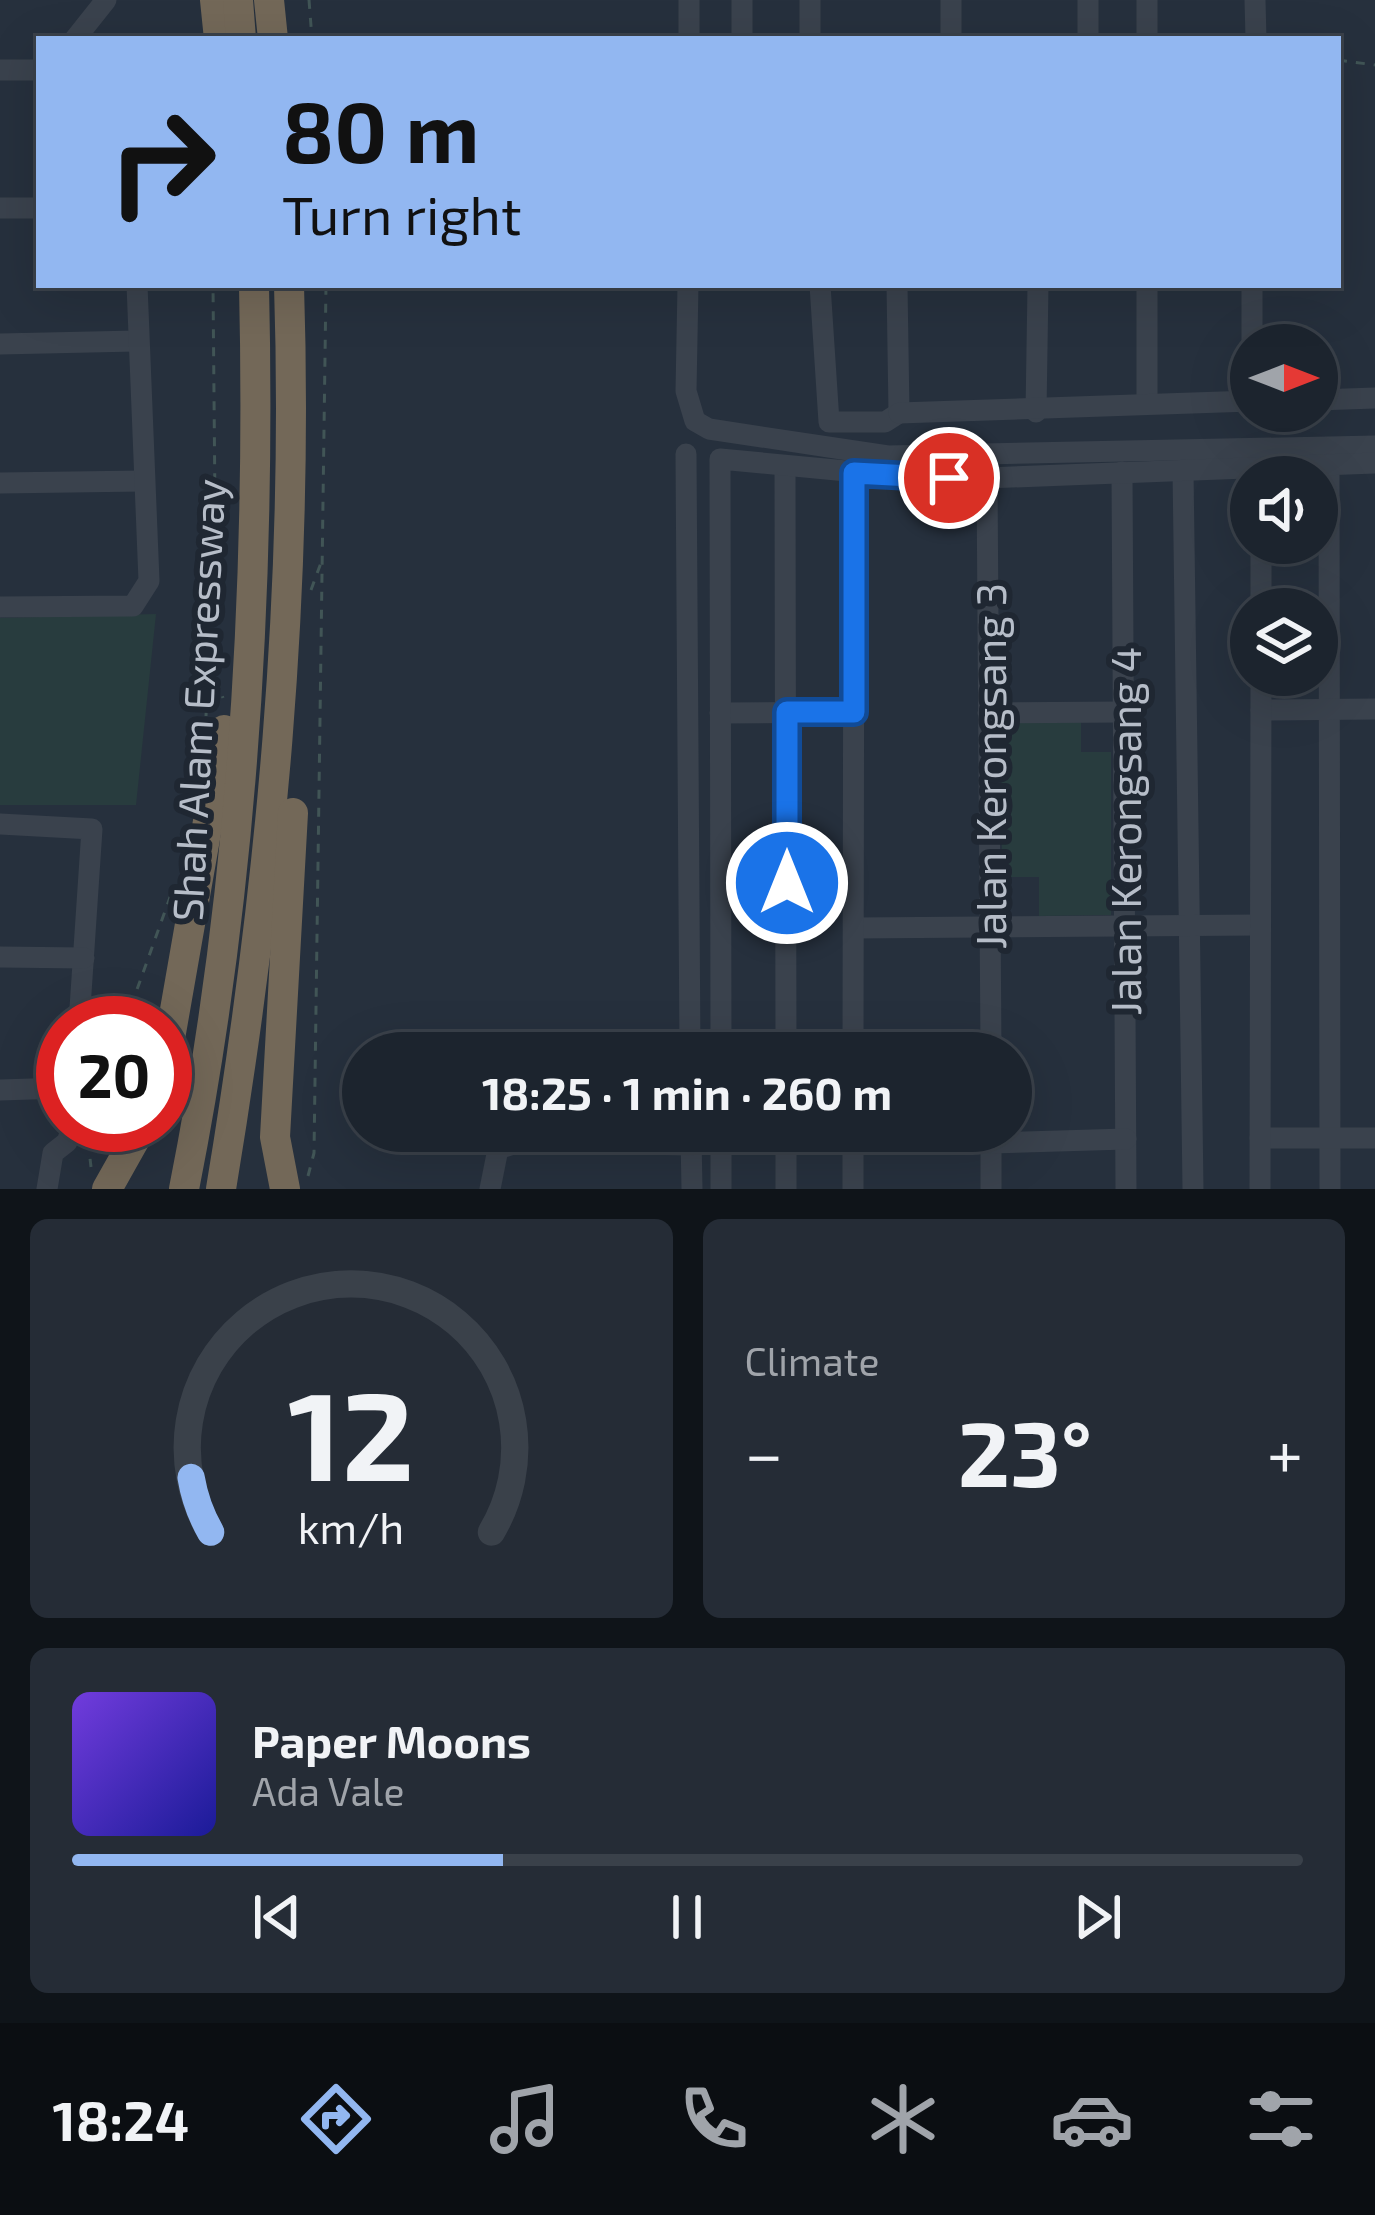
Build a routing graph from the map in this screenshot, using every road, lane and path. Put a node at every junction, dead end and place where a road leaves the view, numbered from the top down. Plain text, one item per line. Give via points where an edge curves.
1 (106, 0) edge
2 (215, 0) edge
3 (238, 0) edge
4 (271, 0) edge
5 (308, 0) edge
6 (689, 0) edge
7 (742, 0) edge
8 (810, 0) edge
9 (951, 0) edge
10 (1088, 0) edge
11 (1147, 0) edge
12 (1255, 0) edge
13 (77, 36) edge
14 (219, 36) edge
15 (241, 36) edge
16 (273, 36) edge
17 (312, 36) edge
18 (689, 36) edge
19 (742, 36) edge
20 (810, 36) edge
21 (951, 36) edge
22 (1088, 36) edge
23 (1147, 36) edge
24 (1256, 36) edge
25 (1341, 59) edge
26 (1375, 65) edge
27 (0, 70) edge
28 (36, 70) edge
29 (0, 208) edge
30 (36, 208) edge
31 (137, 288) edge
32 (213, 288) edge
33 (251, 288) edge
34 (289, 288) edge
35 (326, 288) edge
36 (688, 288) edge
37 (820, 288) edge
38 (897, 288) edge
39 (1038, 288) edge
40 (1147, 288) edge
41 (1252, 288) edge
42 (1252, 324) edge
43 (136, 341) junction
44 (0, 344) edge
45 (1375, 398) edge
46 (1338, 399) edge
47 (1230, 402) edge
48 (1147, 404) junction
49 (899, 412) junction
50 (1036, 412) junction
51 (1375, 446) edge
52 (686, 454) dead end
53 (1375, 463) edge
54 (1338, 464) edge
55 (785, 466) junction
56 (1184, 470) junction
57 (1230, 471) edge
58 (1122, 472) junction
59 (854, 473) junction
60 (987, 478) junction
61 (143, 481) junction
62 (0, 483) edge
63 (293, 508) junction
64 (252, 542) junction
65 (325, 553) junction
66 (1329, 564) edge
67 (305, 605) junction
68 (0, 608) edge
69 (209, 657) junction
70 (1261, 696) edge
71 (1375, 709) edge
72 (1261, 710) junction
73 (1330, 710) junction
74 (216, 711) junction
75 (787, 712) junction
76 (854, 712) junction
77 (1123, 712) junction
78 (720, 713) junction
79 (988, 713) junction
80 (0, 824) edge
81 (173, 886) dead end
82 (1260, 925) junction
83 (1124, 926) junction
84 (1190, 926) junction
85 (990, 927) junction
86 (854, 928) junction
87 (0, 957) edge
88 (84, 958) junction
89 (82, 996) edge
90 (134, 996) edge
91 (178, 996) edge
92 (690, 1032) edge
93 (721, 1032) edge
94 (786, 1032) edge
95 (854, 1032) edge
96 (991, 1032) edge
97 (36, 1089) edge
98 (0, 1090) edge
99 (1032, 1138) edge
100 (1260, 1138) junction
101 (1330, 1138) junction
102 (1375, 1138) edge
103 (1126, 1139) junction
104 (54, 1152) edge
105 (120, 1152) edge
106 (497, 1152) edge
107 (691, 1152) edge
108 (721, 1152) edge
109 (786, 1152) edge
110 (854, 1152) edge
111 (991, 1152) edge
112 (99, 1179) edge
113 (47, 1189) edge
114 (184, 1189) edge
115 (221, 1189) edge
116 (285, 1189) edge
117 (298, 1189) edge
118 (490, 1189) edge
119 (692, 1189) edge
120 (721, 1189) edge
121 (786, 1189) edge
122 (854, 1189) edge
123 (991, 1189) edge
124 (1126, 1189) edge
125 (1193, 1189) edge
126 (1260, 1189) edge
127 (1330, 1189) edge

1 - 13 street
2 - 14 highway
3 - 15 highway
4 - 16 highway
5 - 17 path
6 - 18 street
7 - 19 street
8 - 20 street
9 - 21 street
10 - 22 street
11 - 23 street
12 - 24 street
25 - 26 path
27 - 28 street
29 - 30 street
31 - 43 street
32 - 69 path
33 - 64 highway, Shah Alam Expressway
34 - 63 highway, Shah Alam Expressway
35 - 65 path
36 - 51 street via 686,391 695,421 709,429 888,455
37 - 49 street via 829,422 885,422
38 - 49 street
39 - 50 street
40 - 48 street
41 - 42 street
43 - 44 street
43 - 61 street
45 - 46 street
47 - 48 street
48 - 50 street
49 - 50 street
52 - 92 street
53 - 54 street
55 - 59 street
55 - 75 street
55 - 78 street via 720,459
56 - 57 street
56 - 58 street
56 - 84 street
58 - 60 street
58 - 77 street, Jalan Kerongsang 4
59 - 60 street
59 - 76 street
60 - 79 street, Jalan Kerongsang 3
61 - 62 street
61 - 68 street via 149,580 140,601
63 - 67 highway
63 - 115 highway, Shah Alam Expressway via 268,868
64 - 74 highway
64 - 114 highway, Shah Alam Expressway via 238,853
65 - 67 path
65 - 117 path via 314,1153
66 - 73 street
67 - 116 highway via 275,1137
69 - 74 path
69 - 74 path
70 - 72 street
71 - 73 street
72 - 73 street
72 - 82 street
73 - 101 street
74 - 91 highway via 217,790
75 - 76 street
75 - 78 street
75 - 94 street
76 - 86 street
77 - 79 street
77 - 83 street, Jalan Kerongsang 4
78 - 93 street
79 - 85 street, Jalan Kerongsang 3
80 - 88 street via 88,826 95,844
81 - 90 path
82 - 84 street
82 - 100 street
83 - 84 street
83 - 85 street
83 - 103 street, Jalan Kerongsang 4
84 - 125 street
85 - 86 street
85 - 96 street, Jalan Kerongsang 3
86 - 95 street
87 - 88 street
88 - 89 street
97 - 98 street
99 - 103 street
100 - 101 street
100 - 126 street
101 - 102 street
101 - 127 street
103 - 124 street, Jalan Kerongsang 4
104 - 113 street
105 - 112 highway
106 - 118 street
107 - 119 street
108 - 120 street
109 - 121 street
110 - 122 street
111 - 123 street

